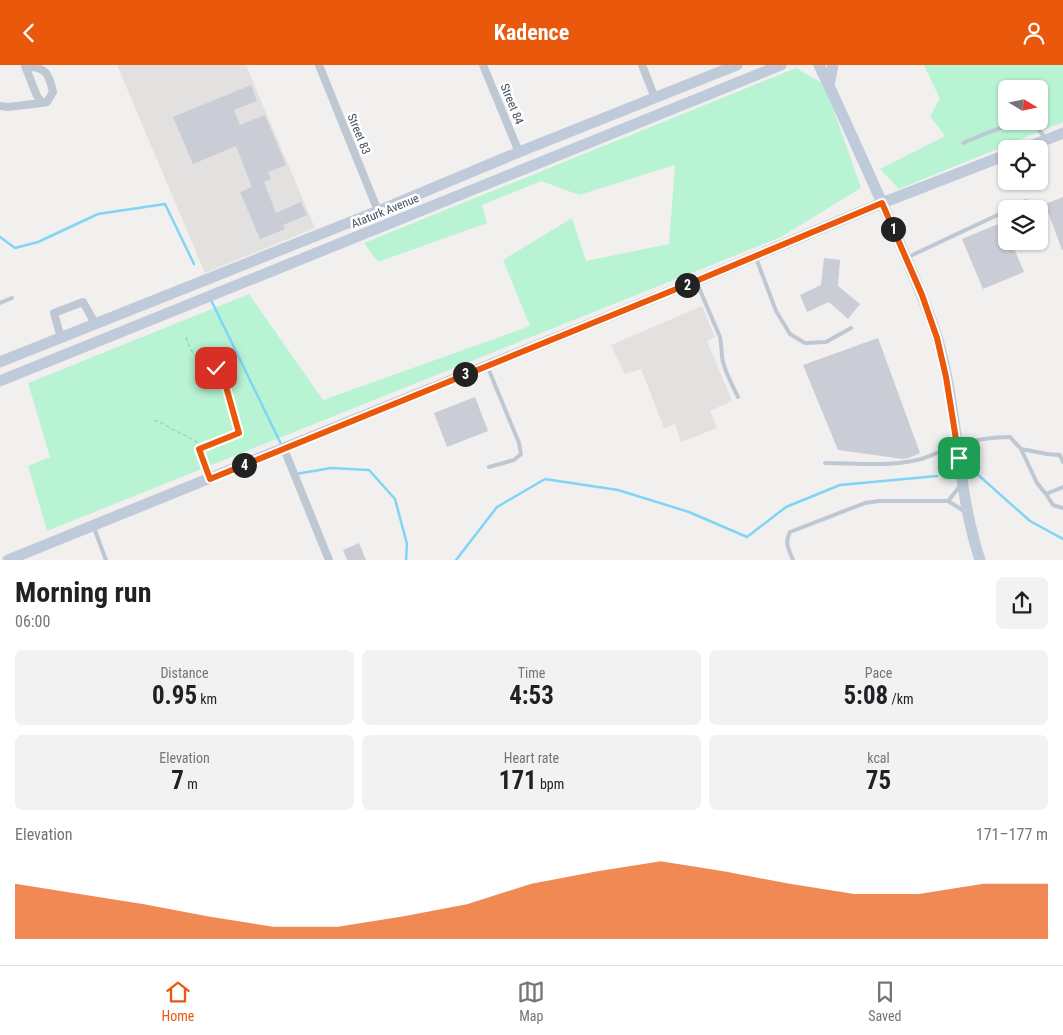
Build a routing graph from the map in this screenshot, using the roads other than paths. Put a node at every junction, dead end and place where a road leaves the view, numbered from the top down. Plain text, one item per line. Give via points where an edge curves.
1 (25, 65) edge
2 (319, 65) edge
3 (483, 65) edge
4 (642, 65) edge
5 (737, 65) edge
6 (780, 65) edge
7 (819, 65) edge
8 (832, 65) edge
9 (829, 85) junction
10 (655, 97) junction
11 (42, 103) junction
12 (0, 106) edge
13 (1063, 133) edge
14 (1047, 140) joint
15 (964, 143) dead end
16 (519, 152) junction
17 (998, 158) edge
18 (882, 203) junction
19 (378, 211) junction
20 (998, 215) edge
21 (344, 224) junction
22 (352, 239) junction
23 (755, 256) junction
24 (906, 258) junction
25 (696, 281) junction
26 (12, 298) dead end
27 (0, 303) edge
28 (96, 325) junction
29 (851, 328) dead end
30 (61, 338) junction
31 (0, 362) edge
32 (487, 365) junction
33 (0, 381) edge
34 (738, 397) dead end
35 (958, 445) junction
36 (284, 449) junction
37 (1021, 449) junction
38 (1063, 462) edge
39 (825, 463) dead end
40 (489, 467) dead end
41 (962, 484) junction
42 (1063, 487) edge
43 (1046, 494) junction
44 (948, 501) junction
45 (1063, 507) edge
46 (968, 514) junction
47 (93, 526) junction
48 (8, 560) edge
49 (106, 560) edge
50 (330, 560) edge
51 (793, 560) edge
52 (980, 560) edge

1 - 11 street
1 - 11 street via 39,67 48,75 53,92 47,102
2 - 19 street, Street 83
3 - 16 street, Street 84
4 - 10 street
5 - 10 street, Ataturk Avenue
6 - 22 street, Ataturk Avenue
7 - 9 street
8 - 9 street
9 - 18 street
10 - 16 street, Ataturk Avenue
11 - 12 street
13 - 14 street
14 - 15 lane via 1037,128 1009,125
16 - 19 street, Ataturk Avenue
17 - 18 street
18 - 23 street
18 - 24 street
19 - 21 street, Ataturk Avenue
20 - 24 lane
21 - 22 street
21 - 28 street, Ataturk Avenue
22 - 33 street, Ataturk Avenue
23 - 25 street
23 - 29 lane via 776,311 790,334 805,343 826,342
24 - 35 street via 937,338
25 - 32 street
25 - 34 lane via 720,337 725,369
26 - 27 lane
28 - 30 street, Ataturk Avenue
28 - 30 street via 83,302 54,313
30 - 31 street, Ataturk Avenue
32 - 36 street
32 - 40 lane via 521,454
35 - 37 lane via 992,437 1010,437
35 - 39 lane via 907,463
35 - 41 street
36 - 47 street
36 - 50 street
37 - 38 lane via 1060,455
37 - 43 lane via 1037,483
41 - 44 lane
41 - 46 street
42 - 43 lane
43 - 45 lane via 1053,505
44 - 46 lane
44 - 51 lane via 866,503 790,532 787,545
46 - 52 street
47 - 48 street
47 - 49 lane

